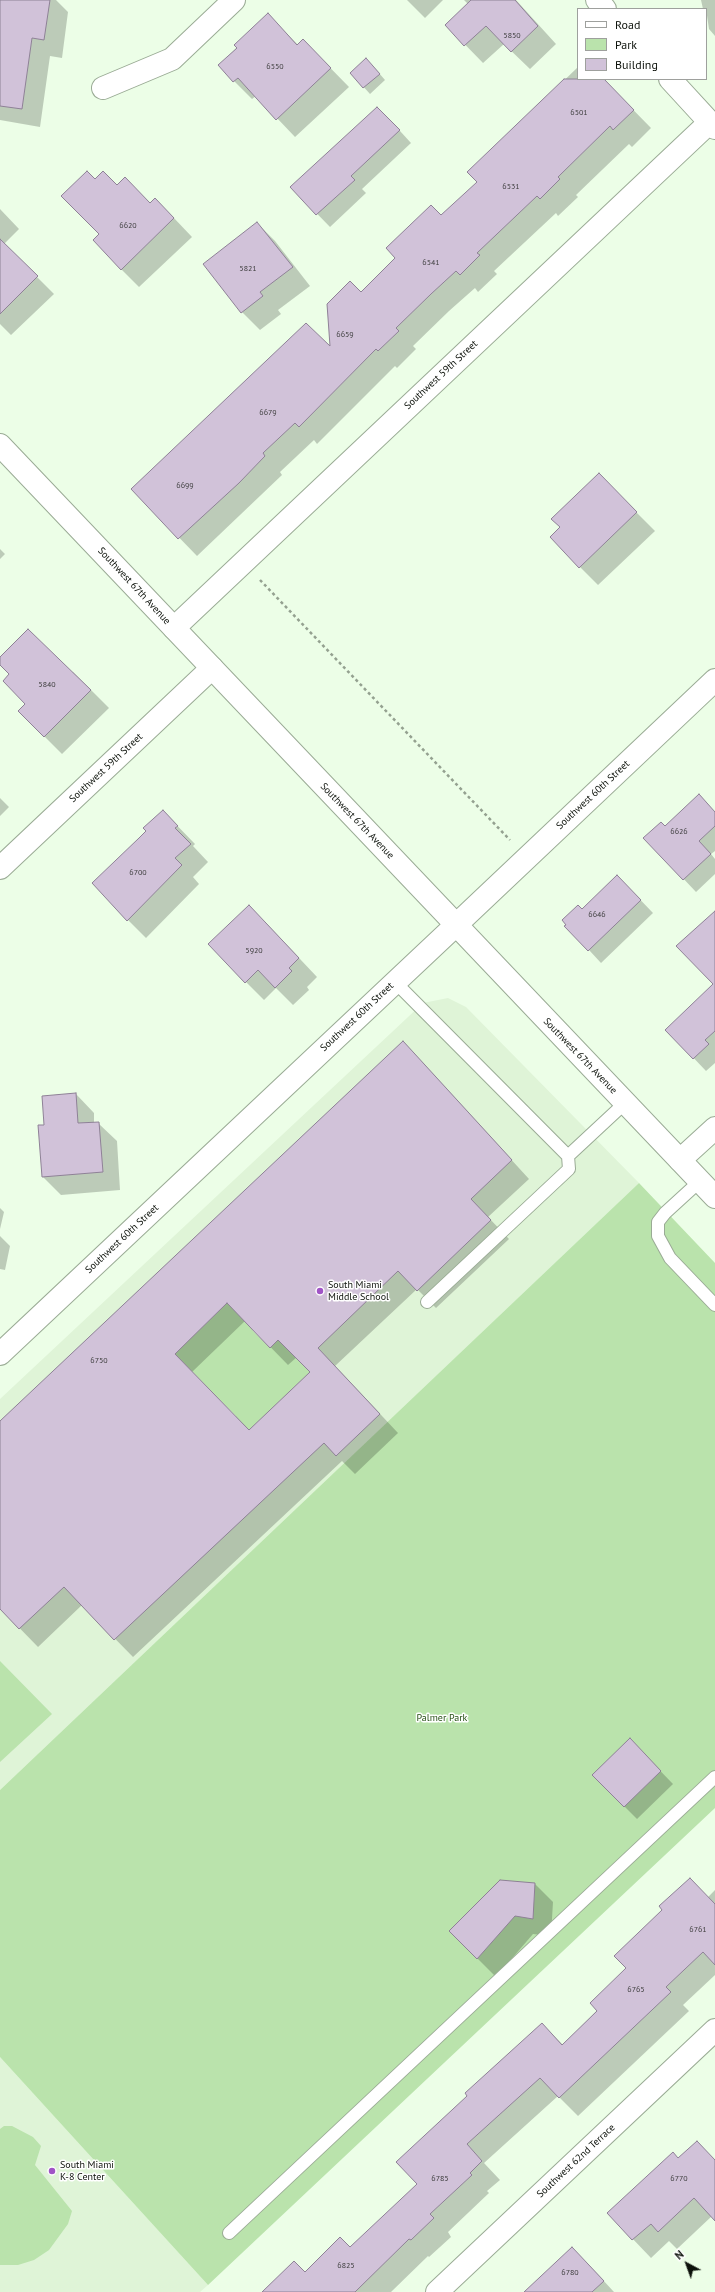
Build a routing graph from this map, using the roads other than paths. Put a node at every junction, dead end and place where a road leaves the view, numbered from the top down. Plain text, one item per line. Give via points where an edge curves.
1 (234, 0) edge
2 (597, 0) edge
3 (604, 8) edge
4 (671, 80) edge
5 (103, 88) dead end
6 (712, 125) edge
7 (0, 445) edge
8 (174, 628) junction
9 (212, 668) junction
10 (715, 680) edge
11 (0, 868) edge
12 (456, 925) junction
13 (394, 982) junction
14 (626, 1103) junction
15 (715, 1128) edge
16 (568, 1156) junction
17 (680, 1160) junction
18 (700, 1181) junction
19 (715, 1197) edge
20 (427, 1302) dead end
21 (715, 1305) edge
22 (0, 1354) edge
23 (715, 1778) edge
24 (715, 2030) edge
25 (229, 2233) dead end
26 (437, 2292) edge

1 - 5 street via 172,59
2 - 3 street
4 - 6 street
6 - 8 street, Southwest 59th Street
7 - 8 street, Southwest 67th Avenue
8 - 9 street, Southwest 67th Avenue
9 - 11 street, Southwest 59th Street
9 - 12 street, Southwest 67th Avenue
10 - 12 street, Southwest 60th Street
12 - 13 street, Southwest 60th Street
12 - 14 street, Southwest 67th Avenue
13 - 16 lane
13 - 22 street, Southwest 60th Street
14 - 16 lane
14 - 17 street, Southwest 67th Avenue
15 - 17 street
16 - 20 lane via 569,1169
17 - 18 street, Southwest 67th Avenue
18 - 19 street, Southwest 67th Avenue
18 - 21 lane via 658,1222 658,1236 670,1258
23 - 25 lane
24 - 26 street, Southwest 62nd Terrace

